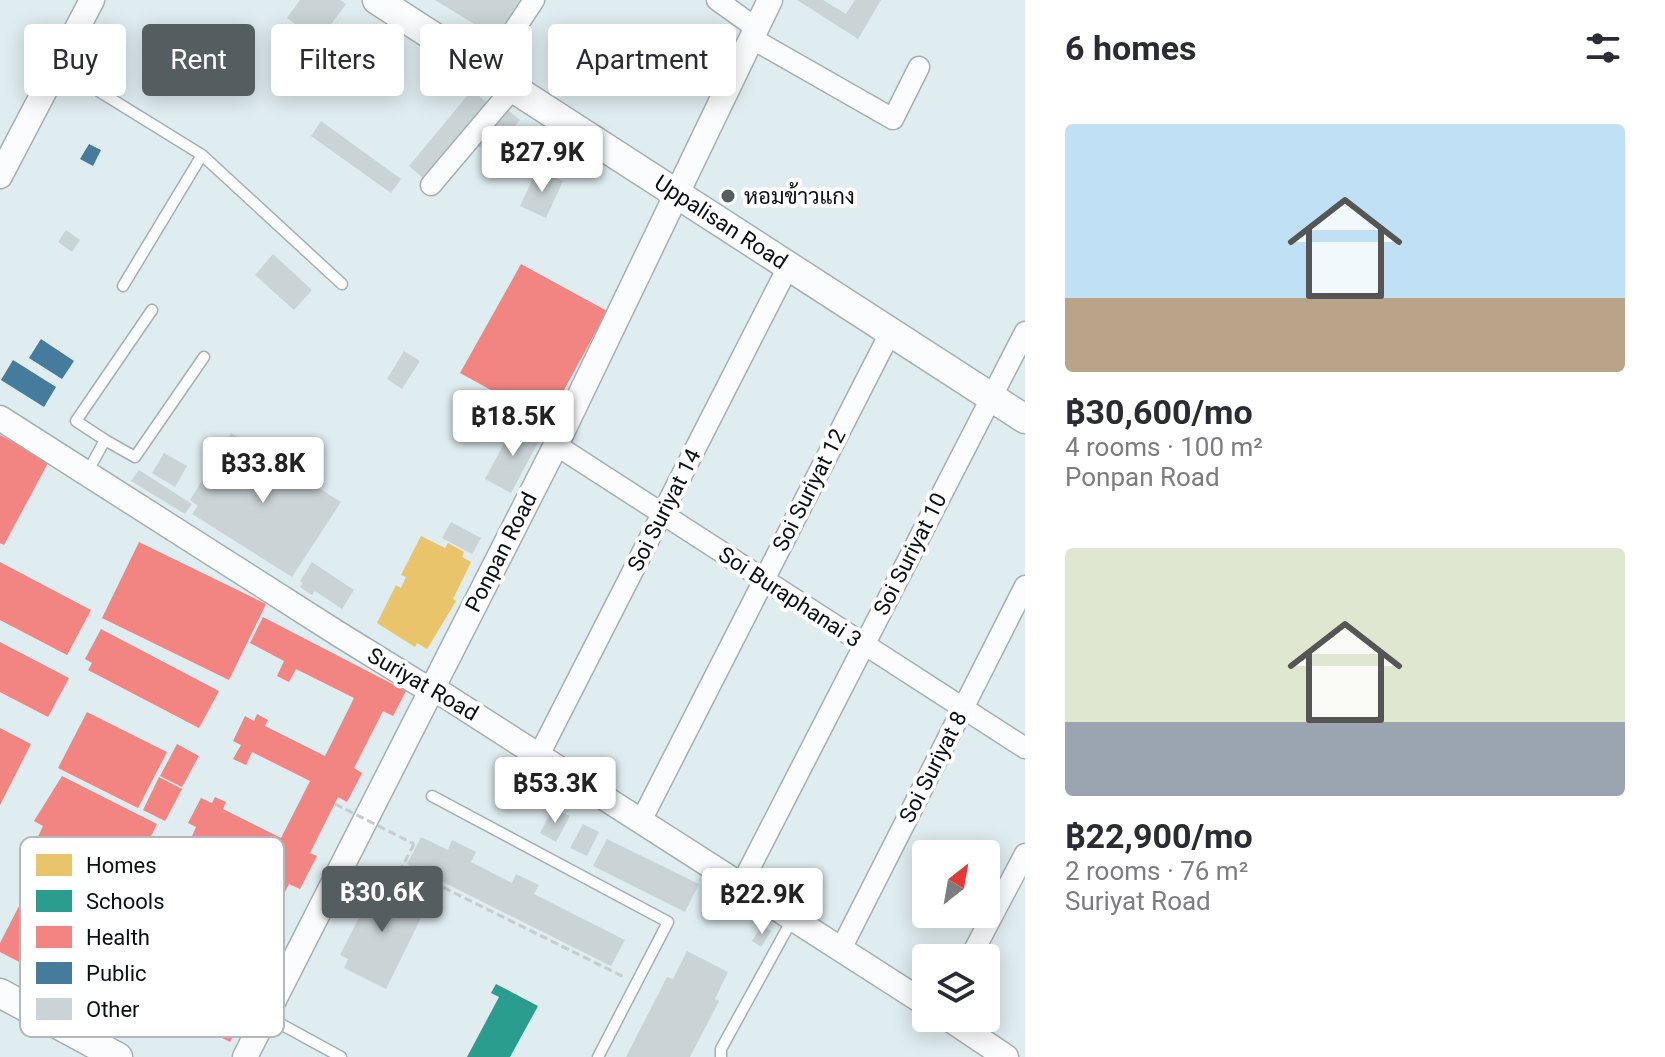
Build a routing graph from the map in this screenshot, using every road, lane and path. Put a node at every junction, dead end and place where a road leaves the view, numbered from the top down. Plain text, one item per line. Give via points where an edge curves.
1 (92, 0) edge
2 (377, 0) edge
3 (534, 0) edge
4 (717, 0) edge
5 (770, 0) edge
6 (518, 24) edge
7 (420, 28) edge
8 (754, 33) junction
9 (919, 67) dead end
10 (106, 96) edge
11 (506, 96) edge
12 (525, 96) edge
13 (202, 155) junction
14 (0, 176) edge
15 (431, 185) dead end
16 (679, 195) junction
17 (789, 265) junction
18 (342, 284) dead end
19 (123, 286) dead end
20 (152, 310) dead end
21 (891, 331) junction
22 (1025, 332) edge
23 (204, 357) dead end
24 (992, 396) junction
25 (0, 418) edge
26 (1025, 419) edge
27 (105, 440) junction
28 (556, 445) junction
29 (87, 473) junction
30 (663, 514) junction
31 (764, 579) junction
32 (1025, 586) edge
33 (863, 644) junction
34 (431, 688) junction
35 (963, 707) junction
36 (1025, 748) edge
37 (539, 755) junction
38 (432, 796) dead end
39 (335, 804) dead end
40 (641, 821) junction
41 (1025, 854) edge
42 (742, 883) junction
43 (794, 917) junction
44 (977, 944) edge
45 (842, 947) junction
46 (284, 980) edge
47 (636, 983) junction
48 (0, 993) edge
49 (912, 994) edge
50 (20, 1004) edge
51 (284, 1026) edge
52 (969, 1032) edge
53 (81, 1037) edge
54 (255, 1037) edge
55 (118, 1057) edge
56 (245, 1057) edge
57 (341, 1057) edge
58 (598, 1057) edge
59 (721, 1057) edge
60 (1006, 1057) edge

1 - 14 street
2 - 7 main road, Uppalisan Road
3 - 6 street
4 - 8 street
5 - 8 street, Ponpan Road
8 - 9 street via 893,119
8 - 16 street, Ponpan Road
10 - 13 lane
11 - 15 street
12 - 16 main road, Uppalisan Road
13 - 18 lane
13 - 19 lane
16 - 17 main road, Uppalisan Road
16 - 28 street, Ponpan Road
17 - 21 main road, Uppalisan Road
17 - 30 street, Soi Suriyat 14
20 - 27 lane via 76,421
21 - 24 main road, Uppalisan Road
21 - 31 street, Soi Suriyat 12
22 - 24 street, Soi Suriyat 10
23 - 27 lane via 135,457
24 - 26 main road, Uppalisan Road
24 - 33 street, Soi Suriyat 10
25 - 29 street, Suriyat Road
27 - 29 lane
28 - 30 street, Soi Buraphanai 3
28 - 34 street, Ponpan Road
29 - 34 street, Suriyat Road
30 - 31 street, Soi Buraphanai 3
30 - 37 street, Soi Suriyat 14
31 - 33 street, Soi Buraphanai 3
31 - 40 street, Soi Suriyat 12
32 - 35 street, Soi Suriyat 8
33 - 35 street, Soi Buraphanai 3
33 - 42 street, Soi Suriyat 10
34 - 37 street, Suriyat Road
34 - 46 street, Ponpan Road
35 - 36 street, Soi Buraphanai 3
35 - 45 street, Soi Suriyat 8
37 - 40 street, Suriyat Road
38 - 47 lane via 668,922
39 - 47 path, bridge via 414,844 402,867
40 - 42 street, Suriyat Road
41 - 44 street
42 - 43 street, Suriyat Road
43 - 45 street, Suriyat Road
43 - 59 lane
45 - 49 street, Suriyat Road
47 - 58 lane
48 - 50 main road
51 - 57 lane
52 - 60 street
53 - 55 main road
54 - 56 street, Ponpan Road

